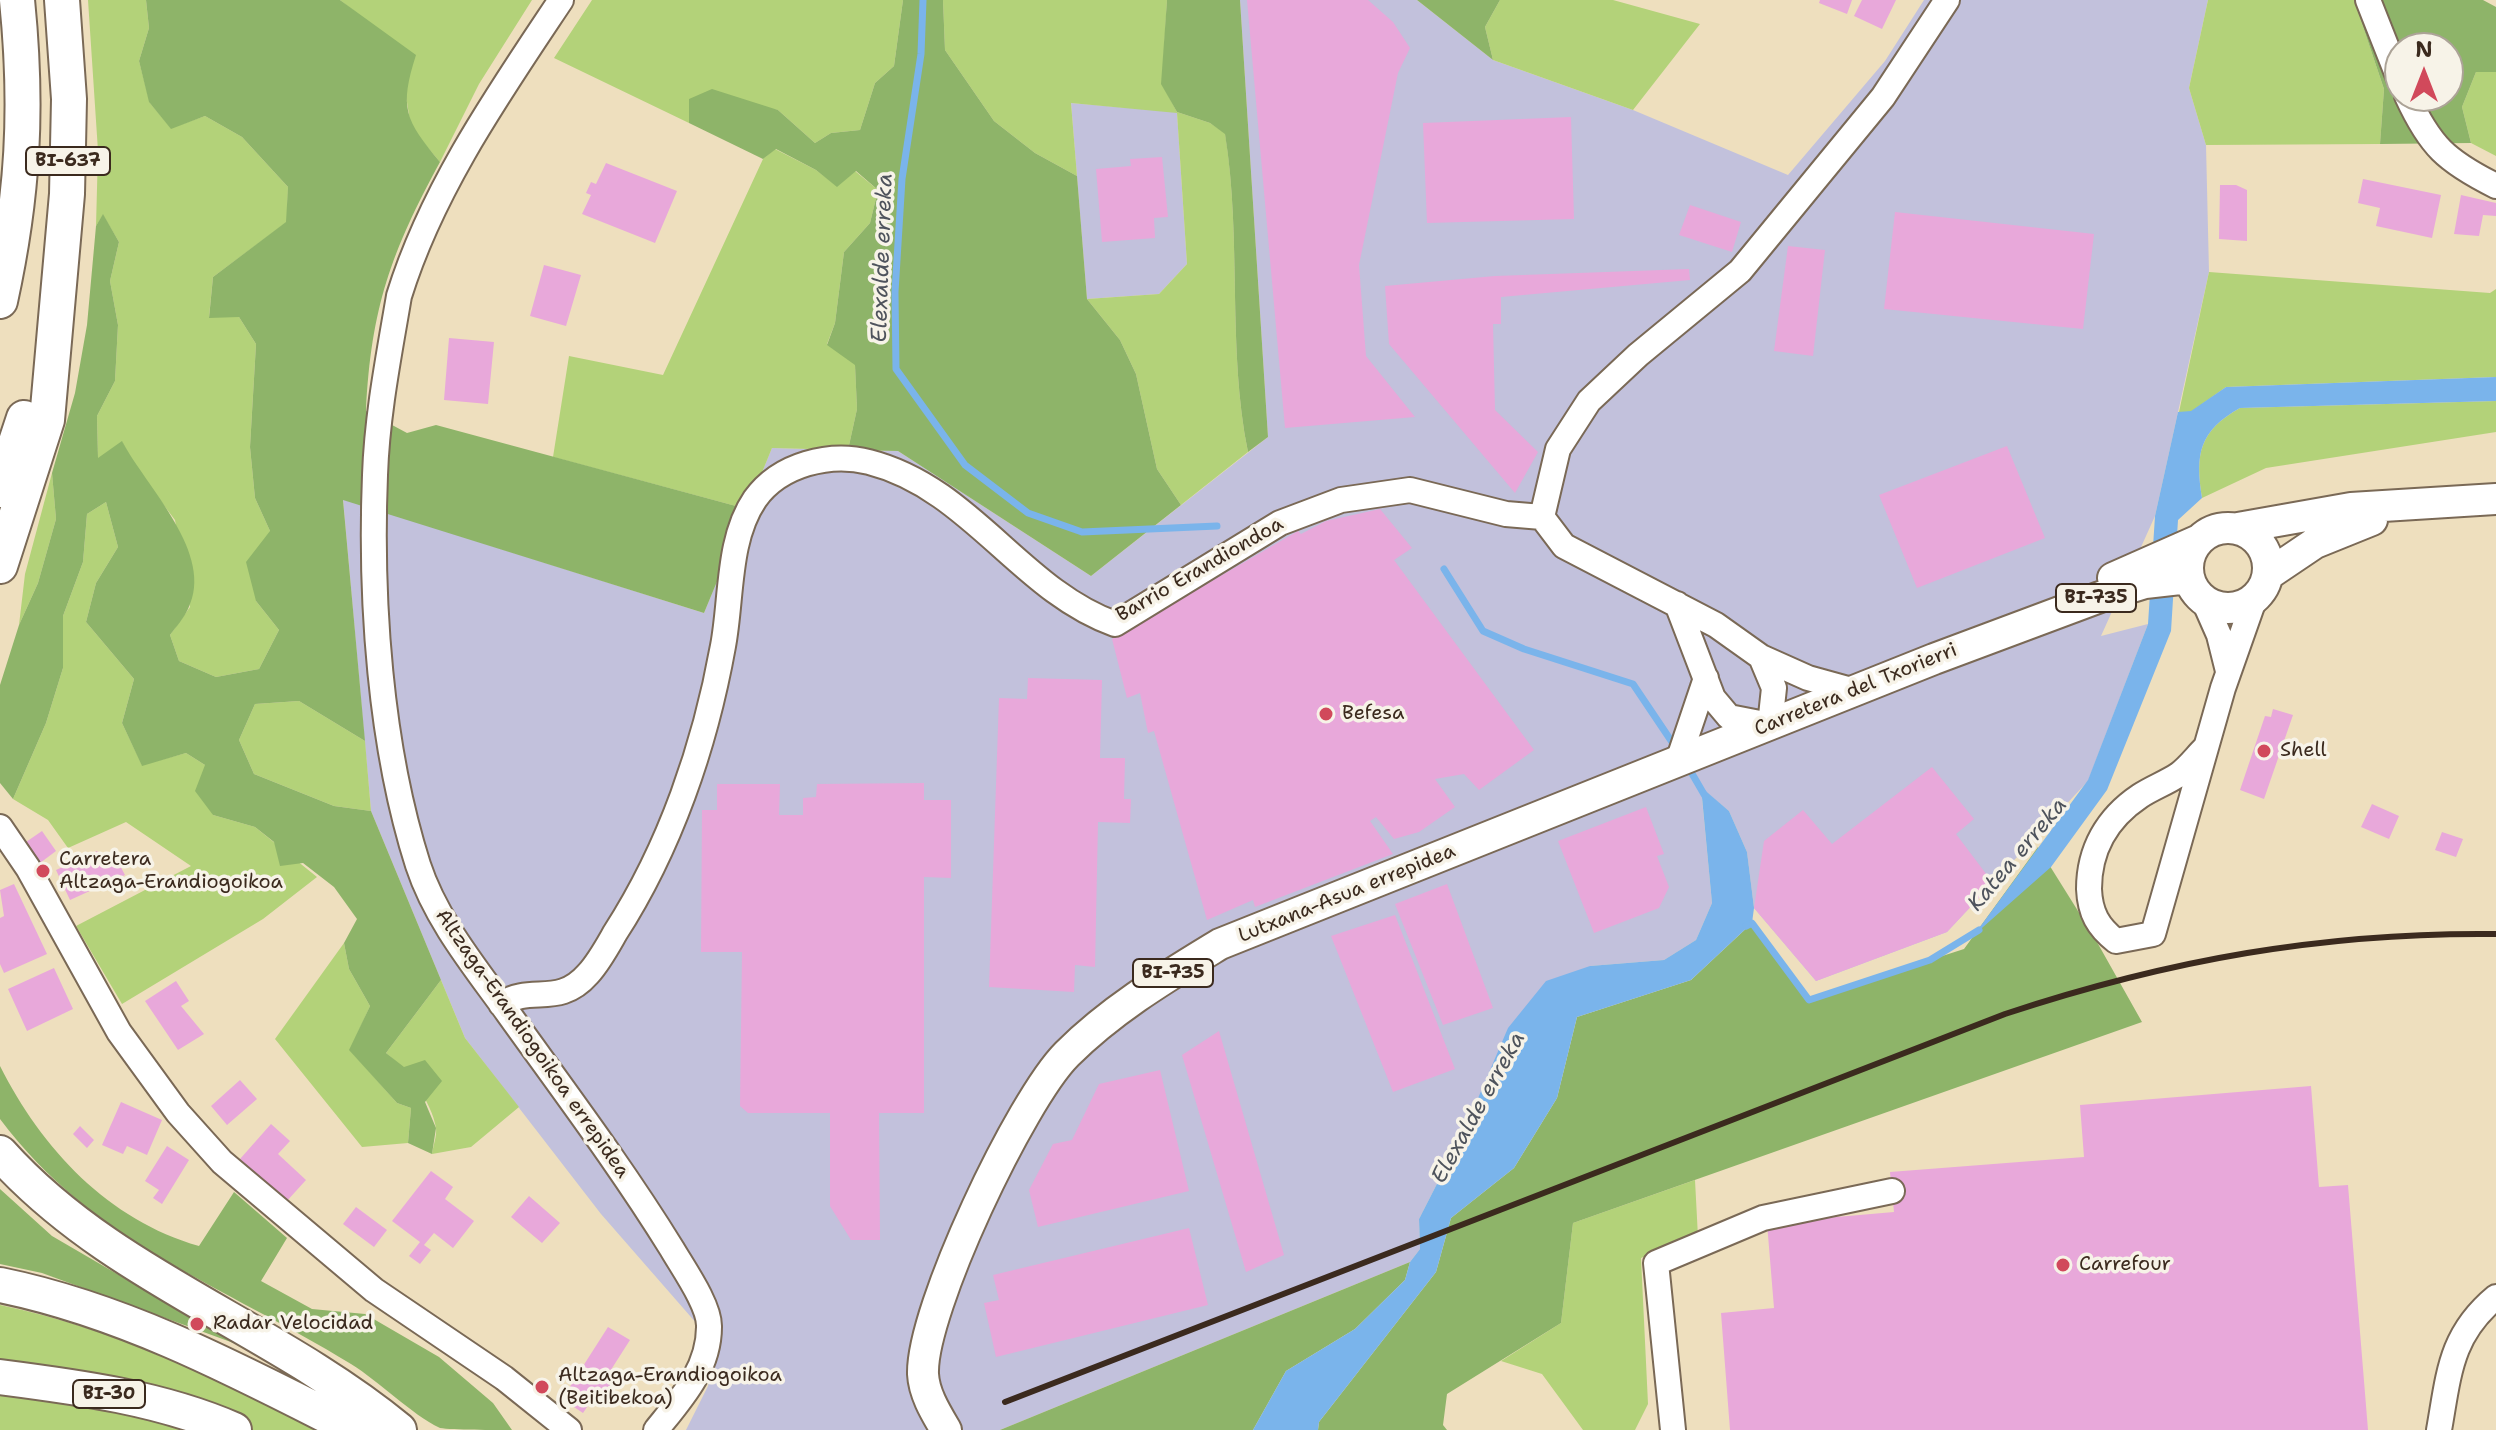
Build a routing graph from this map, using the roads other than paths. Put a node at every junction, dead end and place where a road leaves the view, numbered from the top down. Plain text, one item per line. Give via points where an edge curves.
1 (17, 0) edge
2 (62, 0) edge
3 (561, 0) edge
4 (1947, 0) edge
5 (2368, 0) edge
6 (2384, 40) edge
7 (2414, 112) edge
8 (2496, 186) edge
9 (0, 301) edge
10 (53, 321) junction
11 (0, 490) edge
12 (2496, 499) edge
13 (2424, 505) junction
14 (1542, 517) junction
15 (2238, 528) junction
16 (2199, 540) junction
17 (0, 566) edge
18 (2261, 587) junction
19 (2196, 590) junction
20 (1677, 604) junction
21 (2034, 621) junction
22 (1761, 657) junction
23 (2228, 671) junction
24 (1706, 678) junction
25 (1855, 691) junction
26 (1770, 725) junction
27 (2204, 749) junction
28 (1678, 761) junction
29 (0, 827) edge
30 (501, 1004) junction
31 (0, 1153) edge
32 (1892, 1191) dead end
33 (0, 1285) edge
34 (2496, 1297) edge
35 (0, 1377) edge
36 (234, 1430) edge
37 (355, 1430) edge
38 (399, 1430) edge
39 (569, 1430) edge
40 (656, 1430) edge
41 (946, 1430) edge
42 (1673, 1430) edge
43 (2439, 1430) edge

1 - 9 highway, BI-637 via 23,156 18,218
2 - 10 highway, BI-637 via 69,99 67,194
3 - 30 street, Altzaga-Erandiogoikoa errepidea via 488,111 407,270 389,353 375,475 378,655 418,864 433,903
4 - 14 street via 1883,97 1740,271 1589,401 1558,449
5 - 6 street
7 - 8 street via 2425,136 2466,171
10 - 11 highway, BI-637
10 - 17 highway via 47,420
12 - 13 main road
13 - 15 main road via 2351,508
13 - 18 main road via 2345,528
14 - 20 street via 1564,546
14 - 30 street, Barrio Erandiondoa via 1506,514 1410,490 1341,500 1280,523 1115,624 1082,612 968,513 909,476 868,462 820,458 783,475 756,498 737,537 712,710 644,888 590,973 570,992 514,996
15 - 16 main road via 2224,528
15 - 18 main road via 2265,551
16 - 19 main road via 2191,551
16 - 21 main road, Carretera del Txorierri / BI-735 via 2103,582
18 - 19 main road via 2224,609
18 - 23 street
19 - 21 main road, Carretera del Txorierri / BI-735 via 2145,583
19 - 23 street via 2219,635
20 - 22 street
20 - 24 street
21 - 25 main road, Carretera del Txorierri / BI-735
22 - 25 street
22 - 26 street via 1774,688
23 - 27 street
24 - 26 street via 1713,698 1729,717
24 - 28 street
25 - 26 main road, Carretera del Txorierri / BI-735
26 - 28 main road, Carretera del Txorierri / BI-735
27 - 27 street via 2179,775 2117,814 2097,842 2089,866 2089,899 2098,927 2116,941 2153,934
28 - 41 main road, Lutxana-Asua errepidea / BI-735 via 1220,944 1132,998 1066,1056 1014,1131 932,1326 923,1374 931,1405
29 - 39 street via 119,1032 178,1113 222,1162 374,1290 504,1378
30 - 40 street, Altzaga-Erandiogoikoa errepidea via 643,1202 691,1280 710,1323 707,1356
31 - 38 highway via 40,1194 95,1237 317,1372
32 - 42 street via 1763,1218 1656,1263
33 - 37 highway via 40,1293 186,1346
34 - 43 street via 2474,1315 2454,1348
35 - 36 highway, BI-30 via 150,1403

